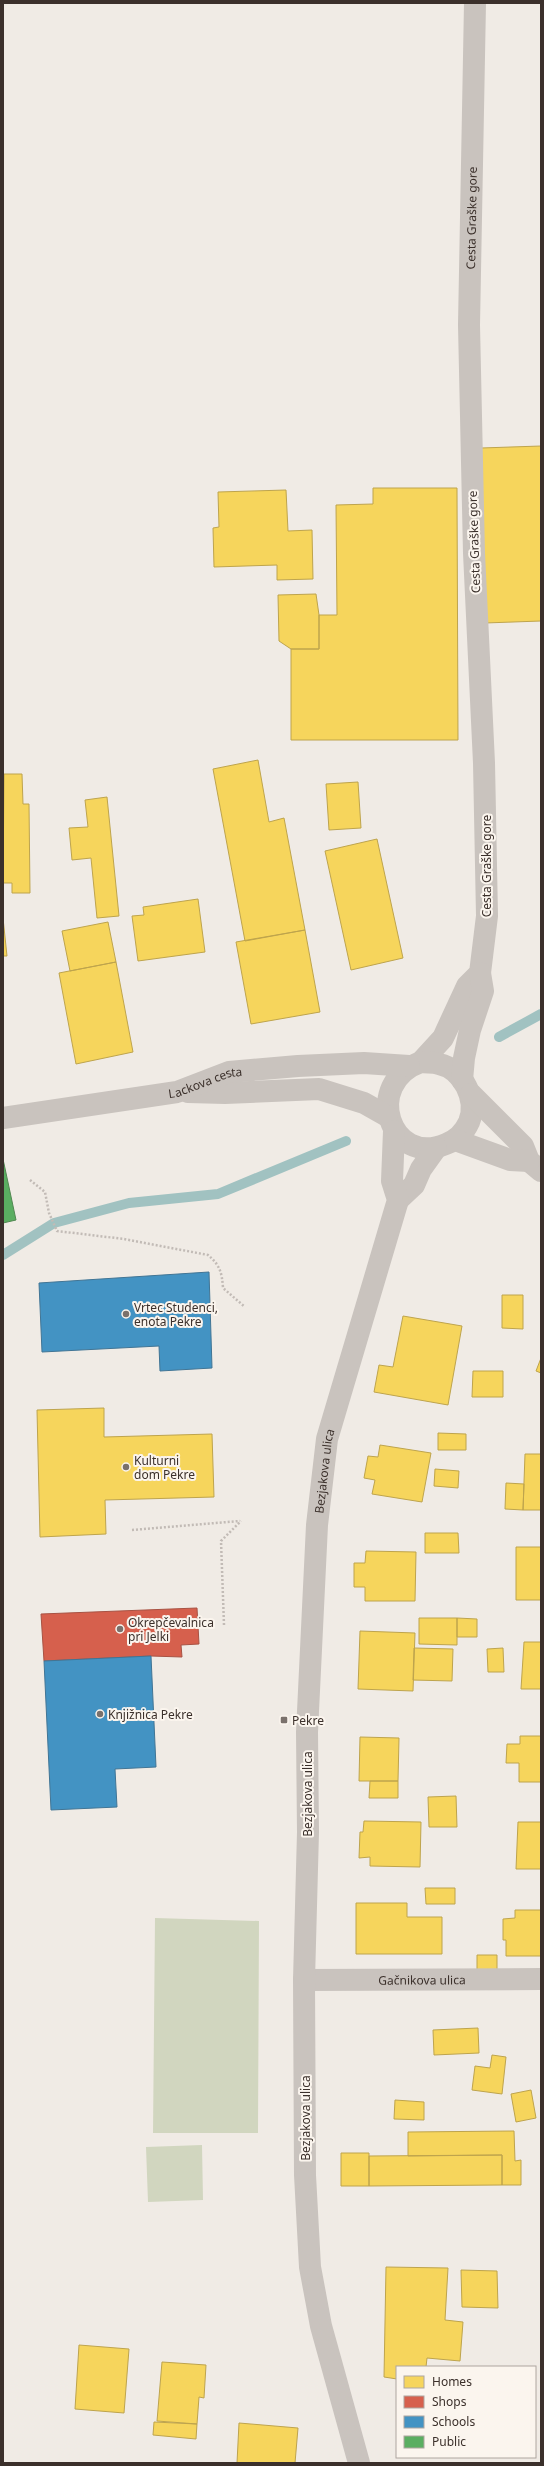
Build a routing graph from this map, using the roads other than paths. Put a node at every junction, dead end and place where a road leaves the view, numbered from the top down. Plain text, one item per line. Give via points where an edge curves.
1 (475, 3) edge
2 (480, 973) junction
3 (415, 1064) junction
4 (466, 1087) junction
5 (177, 1092) junction
6 (3, 1118) edge
7 (391, 1123) junction
8 (446, 1144) junction
9 (535, 1166) edge
10 (398, 1200) junction
11 (541, 1979) edge
12 (304, 1980) junction
13 (359, 2463) edge

1 - 2 street, Cesta Graške gore via 469,325 474,553 485,770 487,916
2 - 3 street via 467,986 444,1038
2 - 4 street, Cesta Graške gore via 483,991 464,1058
3 - 4 street via 440,1064 454,1071
3 - 5 street, Lackova cesta via 364,1063 229,1072
3 - 7 street via 397,1078 389,1095
4 - 8 street via 472,1115 466,1130
4 - 9 street via 523,1146
5 - 6 street, Lackova cesta
5 - 7 street via 225,1094 319,1089 364,1103
7 - 8 street via 407,1143 419,1148
7 - 10 street via 392,1180
8 - 9 street
8 - 10 street via 421,1169 414,1185
10 - 12 street, Bezjakova ulica via 327,1439 318,1517 307,1732 308,1832
11 - 12 street, Gačnikova ulica
12 - 13 street, Bezjakova ulica via 305,2175 310,2267 321,2326

